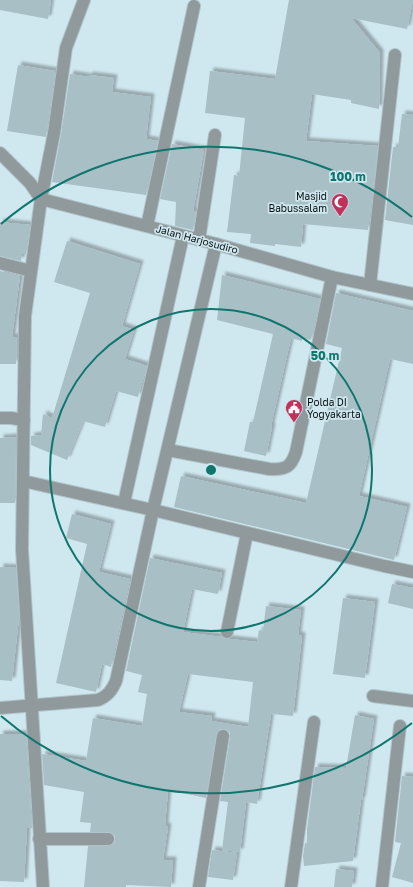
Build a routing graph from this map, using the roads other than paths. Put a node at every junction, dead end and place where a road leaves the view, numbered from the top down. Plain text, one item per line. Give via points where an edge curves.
1 (84, 0) edge
2 (194, 6) dead end
3 (395, 55) dead end
4 (215, 136) dead end
5 (0, 153) edge
6 (41, 199) junction
7 (147, 226) junction
8 (183, 236) junction
9 (199, 240) junction
10 (216, 244) junction
11 (0, 263) edge
12 (31, 271) junction
13 (332, 277) junction
14 (370, 285) junction
15 (413, 294) edge
16 (0, 418) edge
17 (24, 420) junction
18 (168, 450) junction
19 (23, 481) junction
20 (124, 503) junction
21 (153, 510) junction
22 (247, 533) junction
23 (413, 572) edge
24 (227, 632) dead end
25 (373, 696) dead end
26 (413, 701) edge
27 (32, 706) junction
28 (0, 708) edge
29 (314, 722) dead end
30 (400, 726) dead end
31 (223, 736) dead end
32 (39, 838) junction
33 (108, 839) dead end
34 (43, 887) edge
35 (199, 887) edge
36 (291, 887) edge
37 (382, 887) edge

1 - 6 street via 66,48 54,133
2 - 7 street
3 - 14 street
4 - 9 street
5 - 6 street via 30,183
6 - 7 street, Jalan Harjosudiro
6 - 12 street
7 - 8 street, Jalan Harjosudiro
8 - 9 street, Jalan Harjosudiro
8 - 20 street
9 - 10 street, Jalan Harjosudiro
10 - 13 street, Jalan Harjosudiro
10 - 18 street
11 - 12 street
12 - 17 street via 25,316
13 - 14 street, Jalan Harjosudiro
13 - 18 street via 296,452 289,466 278,470 269,469
14 - 15 street, Jalan Harjosudiro
16 - 17 street
17 - 19 street
18 - 21 street
19 - 20 street
19 - 27 street via 22,548
20 - 21 street
21 - 22 street
21 - 27 street via 112,690 98,700
22 - 23 street
22 - 24 street
25 - 26 street
27 - 28 street
27 - 32 street
29 - 36 street
30 - 37 street
31 - 35 street
32 - 33 street
32 - 34 street

